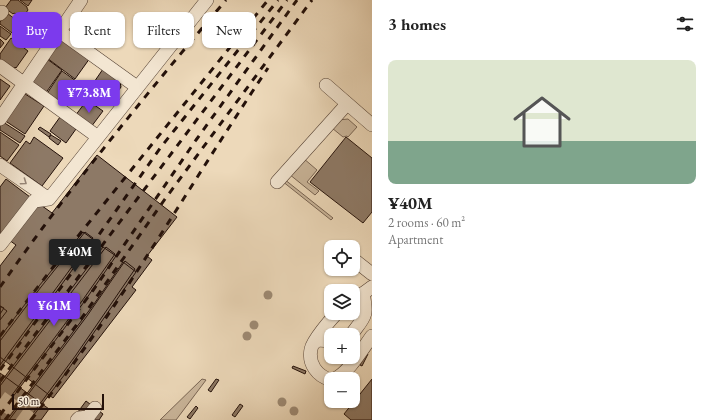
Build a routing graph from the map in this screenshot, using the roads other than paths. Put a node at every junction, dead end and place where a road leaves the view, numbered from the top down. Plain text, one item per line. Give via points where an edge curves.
1 (81, 0) edge
2 (207, 0) edge
3 (62, 27) edge
4 (62, 33) edge
5 (47, 48) edge
6 (0, 66) edge
7 (23, 83) junction
8 (326, 85) dead end
9 (138, 87) junction
10 (347, 104) junction
11 (0, 119) edge
12 (372, 125) edge
13 (98, 137) junction
14 (0, 165) edge
15 (277, 182) dead end
16 (48, 199) junction
17 (0, 245) edge
18 (360, 265) edge
19 (372, 274) edge
20 (363, 294) edge
21 (332, 320) edge
22 (356, 328) edge
23 (372, 336) edge
24 (324, 340) edge
25 (314, 343) junction
26 (345, 372) edge
27 (324, 377) edge

1 - 3 street
2 - 9 street
4 - 9 street
5 - 7 street
6 - 7 street
7 - 11 street
7 - 13 street
8 - 10 street
9 - 13 street
10 - 12 street
10 - 15 street
13 - 16 street
14 -> 16 street
16 - 17 street via 34,201
18 - 19 street
20 - 22 street via 365,316
21 - 25 street
23 - 26 street
24 - 25 street
25 - 27 street via 311,357 314,368

